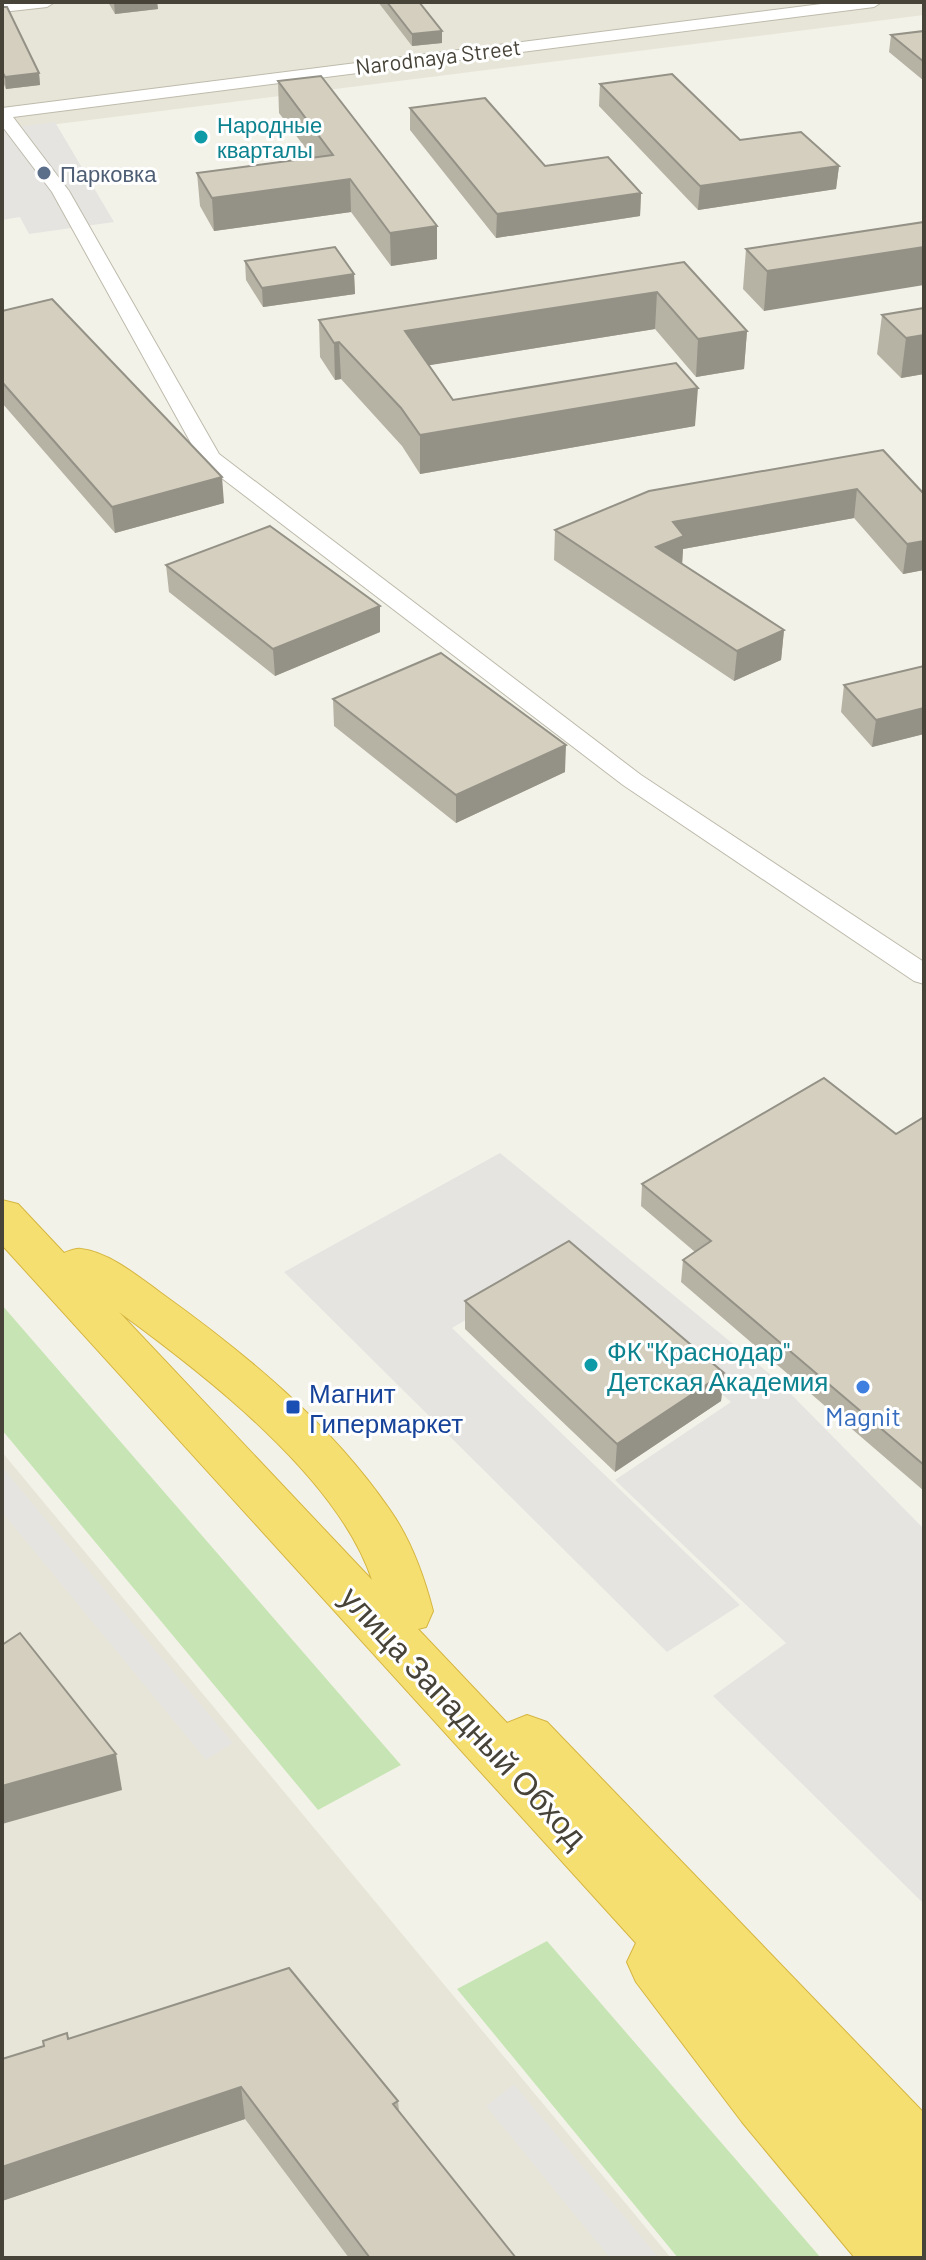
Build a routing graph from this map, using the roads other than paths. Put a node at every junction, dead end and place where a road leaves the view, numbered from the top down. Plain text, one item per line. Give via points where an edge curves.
1 (47, 2) edge
2 (874, 2) edge
3 (2, 7) edge
4 (2, 113) edge
5 (924, 975) edge
6 (2, 1185) edge
7 (2, 1216) edge
8 (640, 1906) junction
9 (924, 2158) edge
10 (924, 2219) edge
11 (897, 2258) edge

1 - 3 street
2 - 4 street, Narodnaya Street
4 - 5 street via 60,191 210,458 632,780
6 - 9 highway, улица Западный Обход
7 - 8 highway, улица Западный Обход
8 - 10 highway, улица Западный Обход
8 - 11 highway via 656,1960 764,2101

